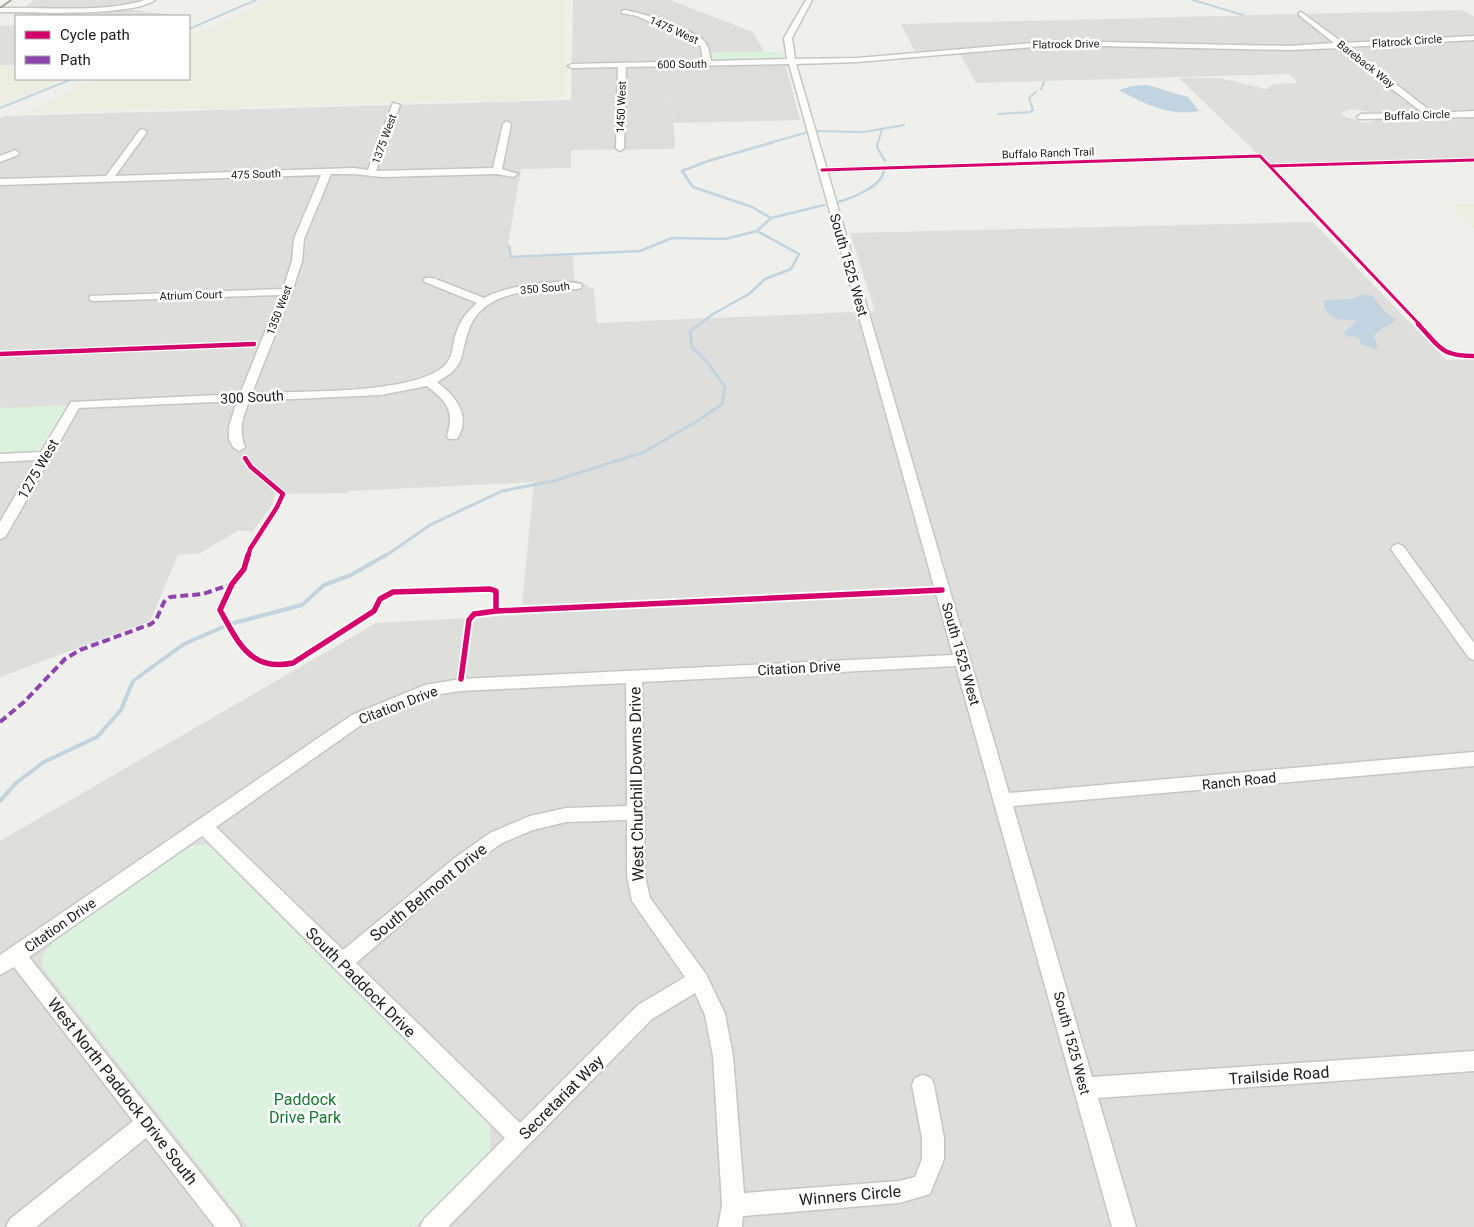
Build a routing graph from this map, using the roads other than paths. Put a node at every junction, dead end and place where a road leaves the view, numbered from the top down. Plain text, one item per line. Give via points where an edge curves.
1 (5, 0) edge
2 (152, 0) edge
3 (808, 0) edge
4 (0, 4) edge
5 (107, 9) junction
6 (0, 10) edge
7 (624, 12) dead end
8 (1301, 14) dead end
9 (101, 15) edge
10 (1474, 38) edge
11 (1341, 45) junction
12 (792, 61) junction
13 (707, 63) junction
14 (622, 65) junction
15 (572, 66) dead end
16 (396, 105) dead end
17 (1474, 114) edge
18 (1431, 115) junction
19 (1361, 117) dead end
20 (507, 124) dead end
21 (143, 132) dead end
22 (620, 148) dead end
23 (15, 152) dead end
24 (0, 159) edge
25 (497, 171) junction
26 (327, 172) junction
27 (371, 173) junction
28 (512, 174) dead end
29 (109, 178) junction
30 (0, 182) edge
31 (429, 280) dead end
32 (577, 286) dead end
33 (287, 292) junction
34 (94, 298) dead end
35 (485, 302) junction
36 (429, 382) junction
37 (245, 397) junction
38 (75, 405) joint
39 (453, 436) dead end
40 (239, 448) dead end
41 (45, 456) junction
42 (0, 458) edge
43 (0, 534) edge
44 (1398, 550) dead end
45 (1474, 654) edge
46 (962, 660) junction
47 (634, 677) junction
48 (1474, 759) edge
49 (1003, 800) junction
50 (635, 813) junction
51 (203, 826) junction
52 (8, 960) edge
53 (342, 963) junction
54 (699, 980) junction
55 (1474, 1061) edge
56 (923, 1085) dead end
57 (1084, 1088) junction
58 (148, 1123) junction
59 (520, 1138) junction
60 (734, 1205) junction
61 (1124, 1226) edge
62 (18, 1227) edge
63 (229, 1227) edge
64 (432, 1227) edge
65 (730, 1227) edge

1 - 4 street
2 - 5 street via 131,7
3 - 12 street, South 1525 West via 788,38
5 - 6 street
5 - 9 street
7 - 13 street, 1475 West via 638,14 699,40 705,45
8 - 11 street, Bareback Way
10 - 11 street, Flatrock Circle
11 - 12 street, Flatrock Drive via 1273,48 1056,43 875,58
11 - 18 street, Bareback Way
12 - 13 street, 600 South
12 - 46 street, South 1525 West
13 - 14 street, 600 South
14 - 15 street, 600 South
14 - 22 street, 1450 West
16 - 27 street, 1375 West
17 - 18 street, Buffalo Circle
18 - 19 street, Buffalo Circle
20 - 25 street
21 - 29 street
23 - 24 street
25 - 27 street, 475 South
25 - 28 street, 475 South
26 - 27 street, 475 South
26 - 29 street, 475 South
26 - 33 street, 1350 West via 299,239 297,261
29 - 30 street, 475 South
31 - 35 street
32 - 35 street, 350 South via 522,288
33 - 34 street, Atrium Court
33 - 37 street, 1350 West
35 - 36 street via 464,323 456,360
36 - 37 street, 300 South via 381,391
36 - 39 street via 445,394 457,412 458,424
37 - 38 street, 300 South
37 - 40 street, 1350 West via 234,426
38 - 41 street, 1275 West
41 - 42 street
41 - 43 street, 1275 West
44 - 45 street
46 - 47 street, Citation Drive
46 - 49 street, South 1525 West
47 - 50 street, West Churchill Downs Drive
47 - 51 street, Citation Drive via 431,689 358,719
48 - 49 street, Ranch Road via 1162,789
49 - 57 street, South 1525 West
50 - 53 street, South Belmont Drive via 566,815 530,823 496,838 462,862
50 - 54 street, West Churchill Downs Drive via 636,876 641,901
51 - 52 street, Citation Drive
51 - 53 street, South Paddock Drive
52 - 58 street, West North Paddock Drive South
53 - 59 street, South Paddock Drive
54 - 59 street, Secretariat Way via 645,1012
54 - 60 street, West Churchill Downs Drive via 715,1014 724,1056
55 - 57 street, Trailside Road
56 - 60 street, Winners Circle via 933,1138 933,1159 922,1186 900,1192
57 - 61 street, South 1525 West
58 - 62 street
58 - 63 street, West North Paddock Drive South
59 - 64 street, Secretariat Way
60 - 65 street, West Churchill Downs Drive

